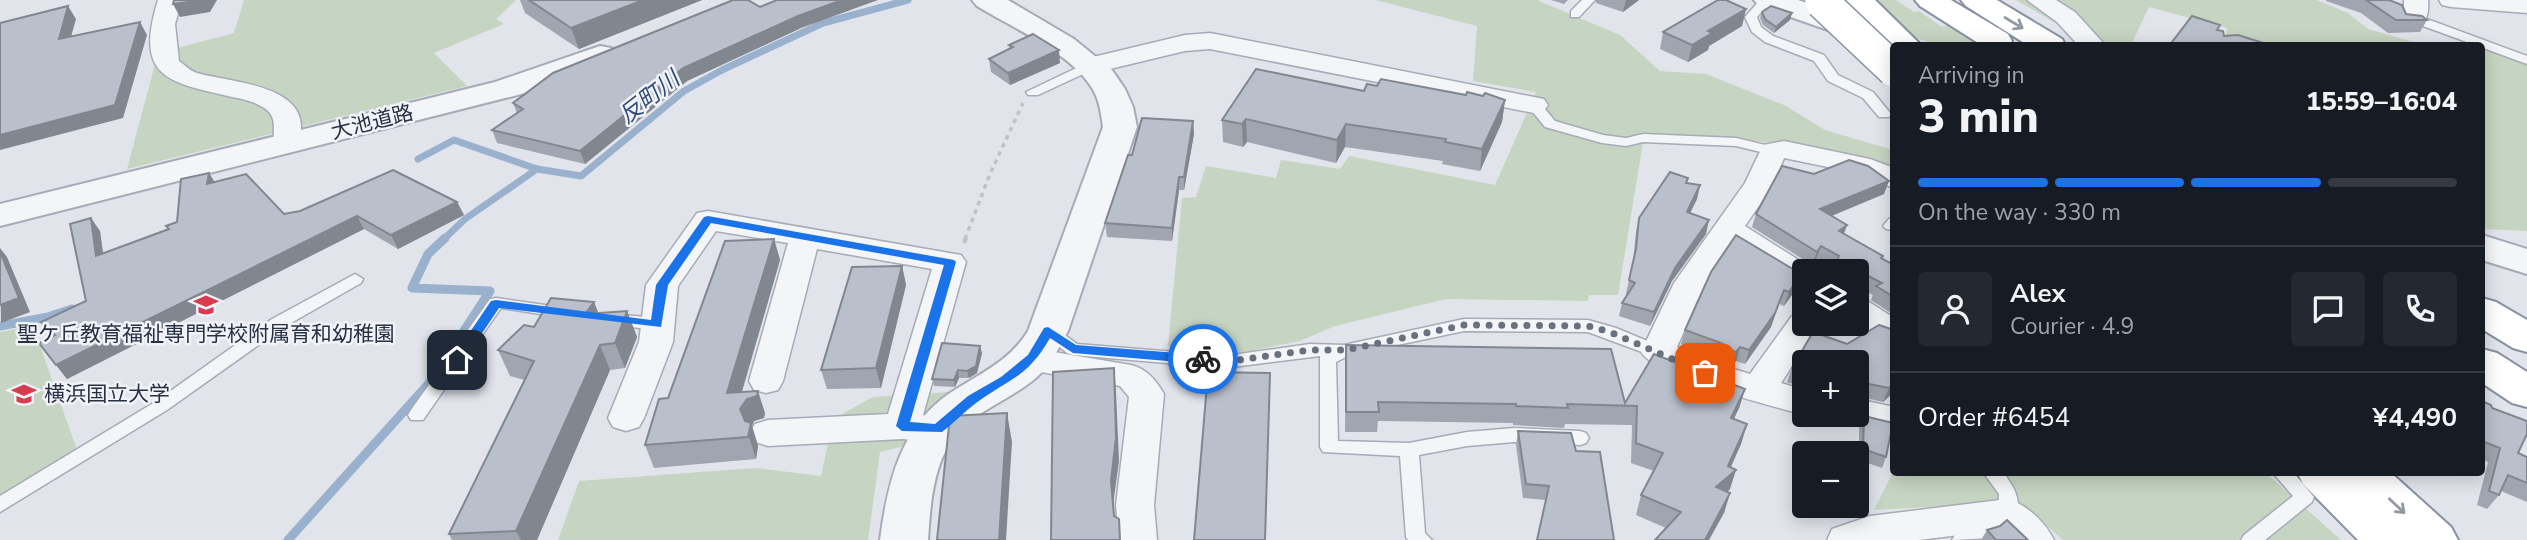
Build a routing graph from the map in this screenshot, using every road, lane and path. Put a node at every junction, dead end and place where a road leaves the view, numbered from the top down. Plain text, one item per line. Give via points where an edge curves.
1 (170, 0) edge
2 (987, 0) edge
3 (1589, 0) edge
4 (1858, 0) edge
5 (1930, 0) edge
6 (1976, 0) edge
7 (2039, 0) edge
8 (2451, 0) edge
9 (1820, 1) edge
10 (1778, 2) edge
11 (2527, 6) edge
12 (2408, 12) edge
13 (1575, 13) dead end
14 (1890, 42) edge
15 (1902, 42) edge
16 (1998, 42) edge
17 (2045, 42) edge
18 (2090, 42) edge
19 (2482, 42) edge
20 (2485, 43) edge
21 (624, 45) edge
22 (2527, 60) edge
23 (1088, 66) junction
24 (1890, 66) edge
25 (1033, 92) joint
26 (1534, 105) joint
27 (1884, 114) dead end
28 (287, 144) junction
29 (1773, 151) junction
30 (1890, 177) edge
31 (0, 215) edge
32 (1728, 229) junction
33 (807, 237) junction
34 (2485, 248) edge
35 (2527, 262) edge
36 (950, 264) junction
37 (1792, 269) edge
38 (355, 279) dead end
39 (2485, 300) edge
40 (2485, 313) edge
41 (1869, 317) edge
42 (2527, 321) edge
43 (657, 324) junction
44 (1890, 331) edge
45 (1796, 336) edge
46 (2527, 338) edge
47 (1039, 345) junction
48 (2485, 348) edge
49 (1346, 350) junction
50 (1658, 352) junction
51 (2485, 367) edge
52 (2527, 373) edge
53 (766, 381) dead end
54 (1758, 389) junction
55 (1792, 399) edge
56 (2519, 410) edge
57 (417, 415) dead end
58 (1869, 415) edge
59 (626, 418) dead end
60 (1890, 419) edge
61 (920, 428) junction
62 (768, 433) dead end
63 (1580, 438) dead end
64 (1409, 450) junction
65 (1995, 476) edge
66 (2285, 476) edge
67 (2323, 476) edge
68 (2364, 476) edge
69 (0, 505) edge
70 (1986, 523) edge
71 (904, 540) edge
72 (1138, 540) edge
73 (1422, 540) edge
74 (1846, 540) edge
75 (2035, 540) edge
76 (2251, 540) edge
77 (2388, 540) edge
78 (2434, 540) edge

1 - 28 street via 163,24 166,64 184,78 256,94 278,105 288,120
2 - 23 street
3 - 13 lane
4 - 15 highway
5 - 16 highway
6 -> 17 highway
7 - 18 street via 2066,16
8 - 11 street
9 - 24 highway, bridge
10 - 14 street
10 - 27 lane via 1751,17 1756,29 1769,39 1819,58 1833,78 1868,95
12 - 19 lane
20 - 22 lane
21 - 28 street, 大池道路 via 538,80
23 - 25 lane
23 - 26 street via 1210,41
23 - 47 street via 1100,76 1118,106 1120,127
25 - 36 path via 1020,106 960,252
26 - 29 lane via 1550,124 1602,139 1736,142
28 - 31 street, 大池道路
29 - 30 street via 1784,149 1860,165
29 - 32 street via 1763,177
32 - 37 street
32 - 50 street via 1690,283
33 - 36 street
33 - 43 street via 708,220 662,285
33 - 53 street via 794,268
34 - 35 street
36 - 61 street
38 - 69 lane via 278,323 161,406
39 - 42 highway
40 - 46 highway
41 - 44 street
43 - 57 lane via 496,303
43 - 59 street via 656,342
45 - 54 street
47 - 49 lane via 1225,362 1310,350
47 - 61 street via 1005,380
47 - 72 street via 1100,370 1131,377 1147,394 1135,505
48 - 52 highway
49 - 50 lane via 1464,325 1588,326
49 - 64 lane via 1327,359 1329,447
50 - 54 street
51 - 56 highway
54 - 55 street
58 - 60 street
61 - 62 street
61 - 71 street via 921,456 910,487
63 - 64 lane via 1514,435
64 - 73 lane via 1416,537
65 - 70 lane via 2008,492
66 - 76 lane via 2305,497
67 - 77 highway
68 -> 78 highway
70 - 74 street via 1870,531
70 - 75 street

